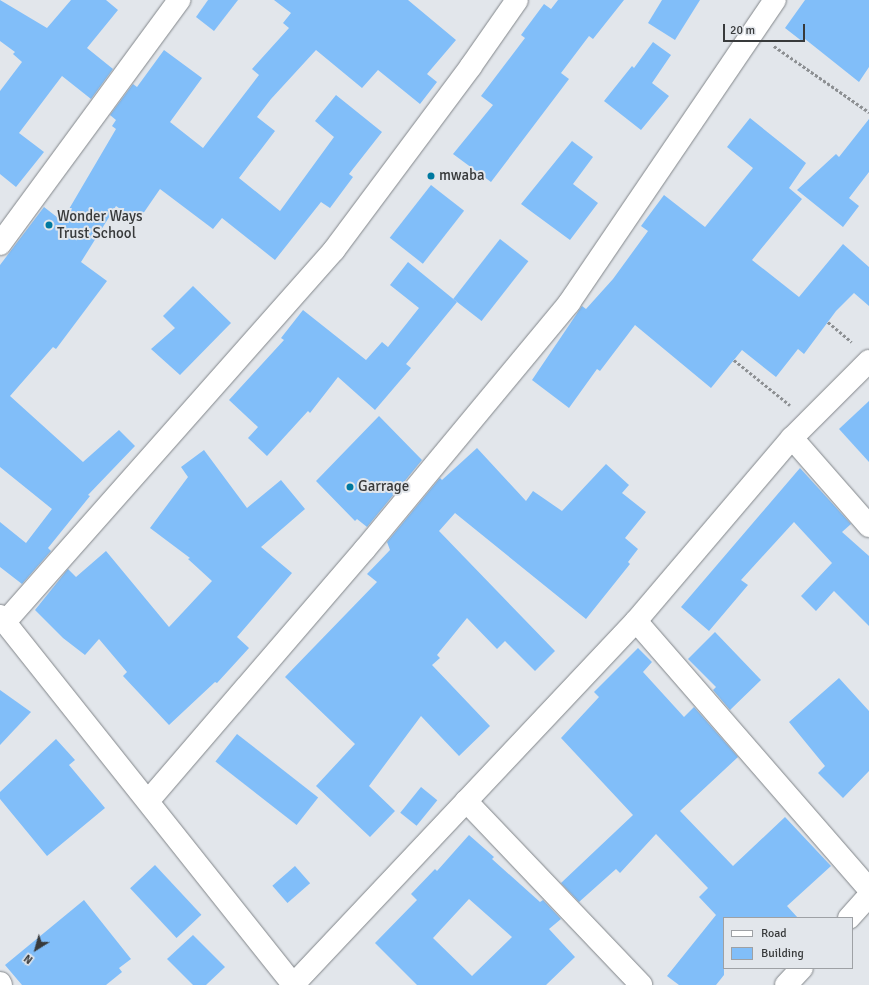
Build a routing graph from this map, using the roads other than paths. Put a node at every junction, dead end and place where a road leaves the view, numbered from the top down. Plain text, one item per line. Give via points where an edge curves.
1 (179, 0) edge
2 (517, 0) edge
3 (775, 0) edge
4 (0, 244) edge
5 (863, 354) edge
6 (792, 438) junction
7 (869, 526) edge
8 (2, 619) edge
9 (636, 621) junction
10 (149, 800) junction
11 (466, 801) junction
12 (869, 889) edge
13 (869, 896) edge
14 (850, 917) edge
15 (801, 969) edge
16 (294, 985) edge
17 (641, 985) edge
18 (786, 985) edge

1 - 4 street
2 - 8 street via 334,250
3 - 10 street via 569,303 365,549
5 - 6 street
6 - 7 street
6 - 9 street
8 - 10 street
9 - 11 street
9 - 12 street
10 - 16 street
11 - 16 street
11 - 17 street
13 - 14 street
15 - 18 street

